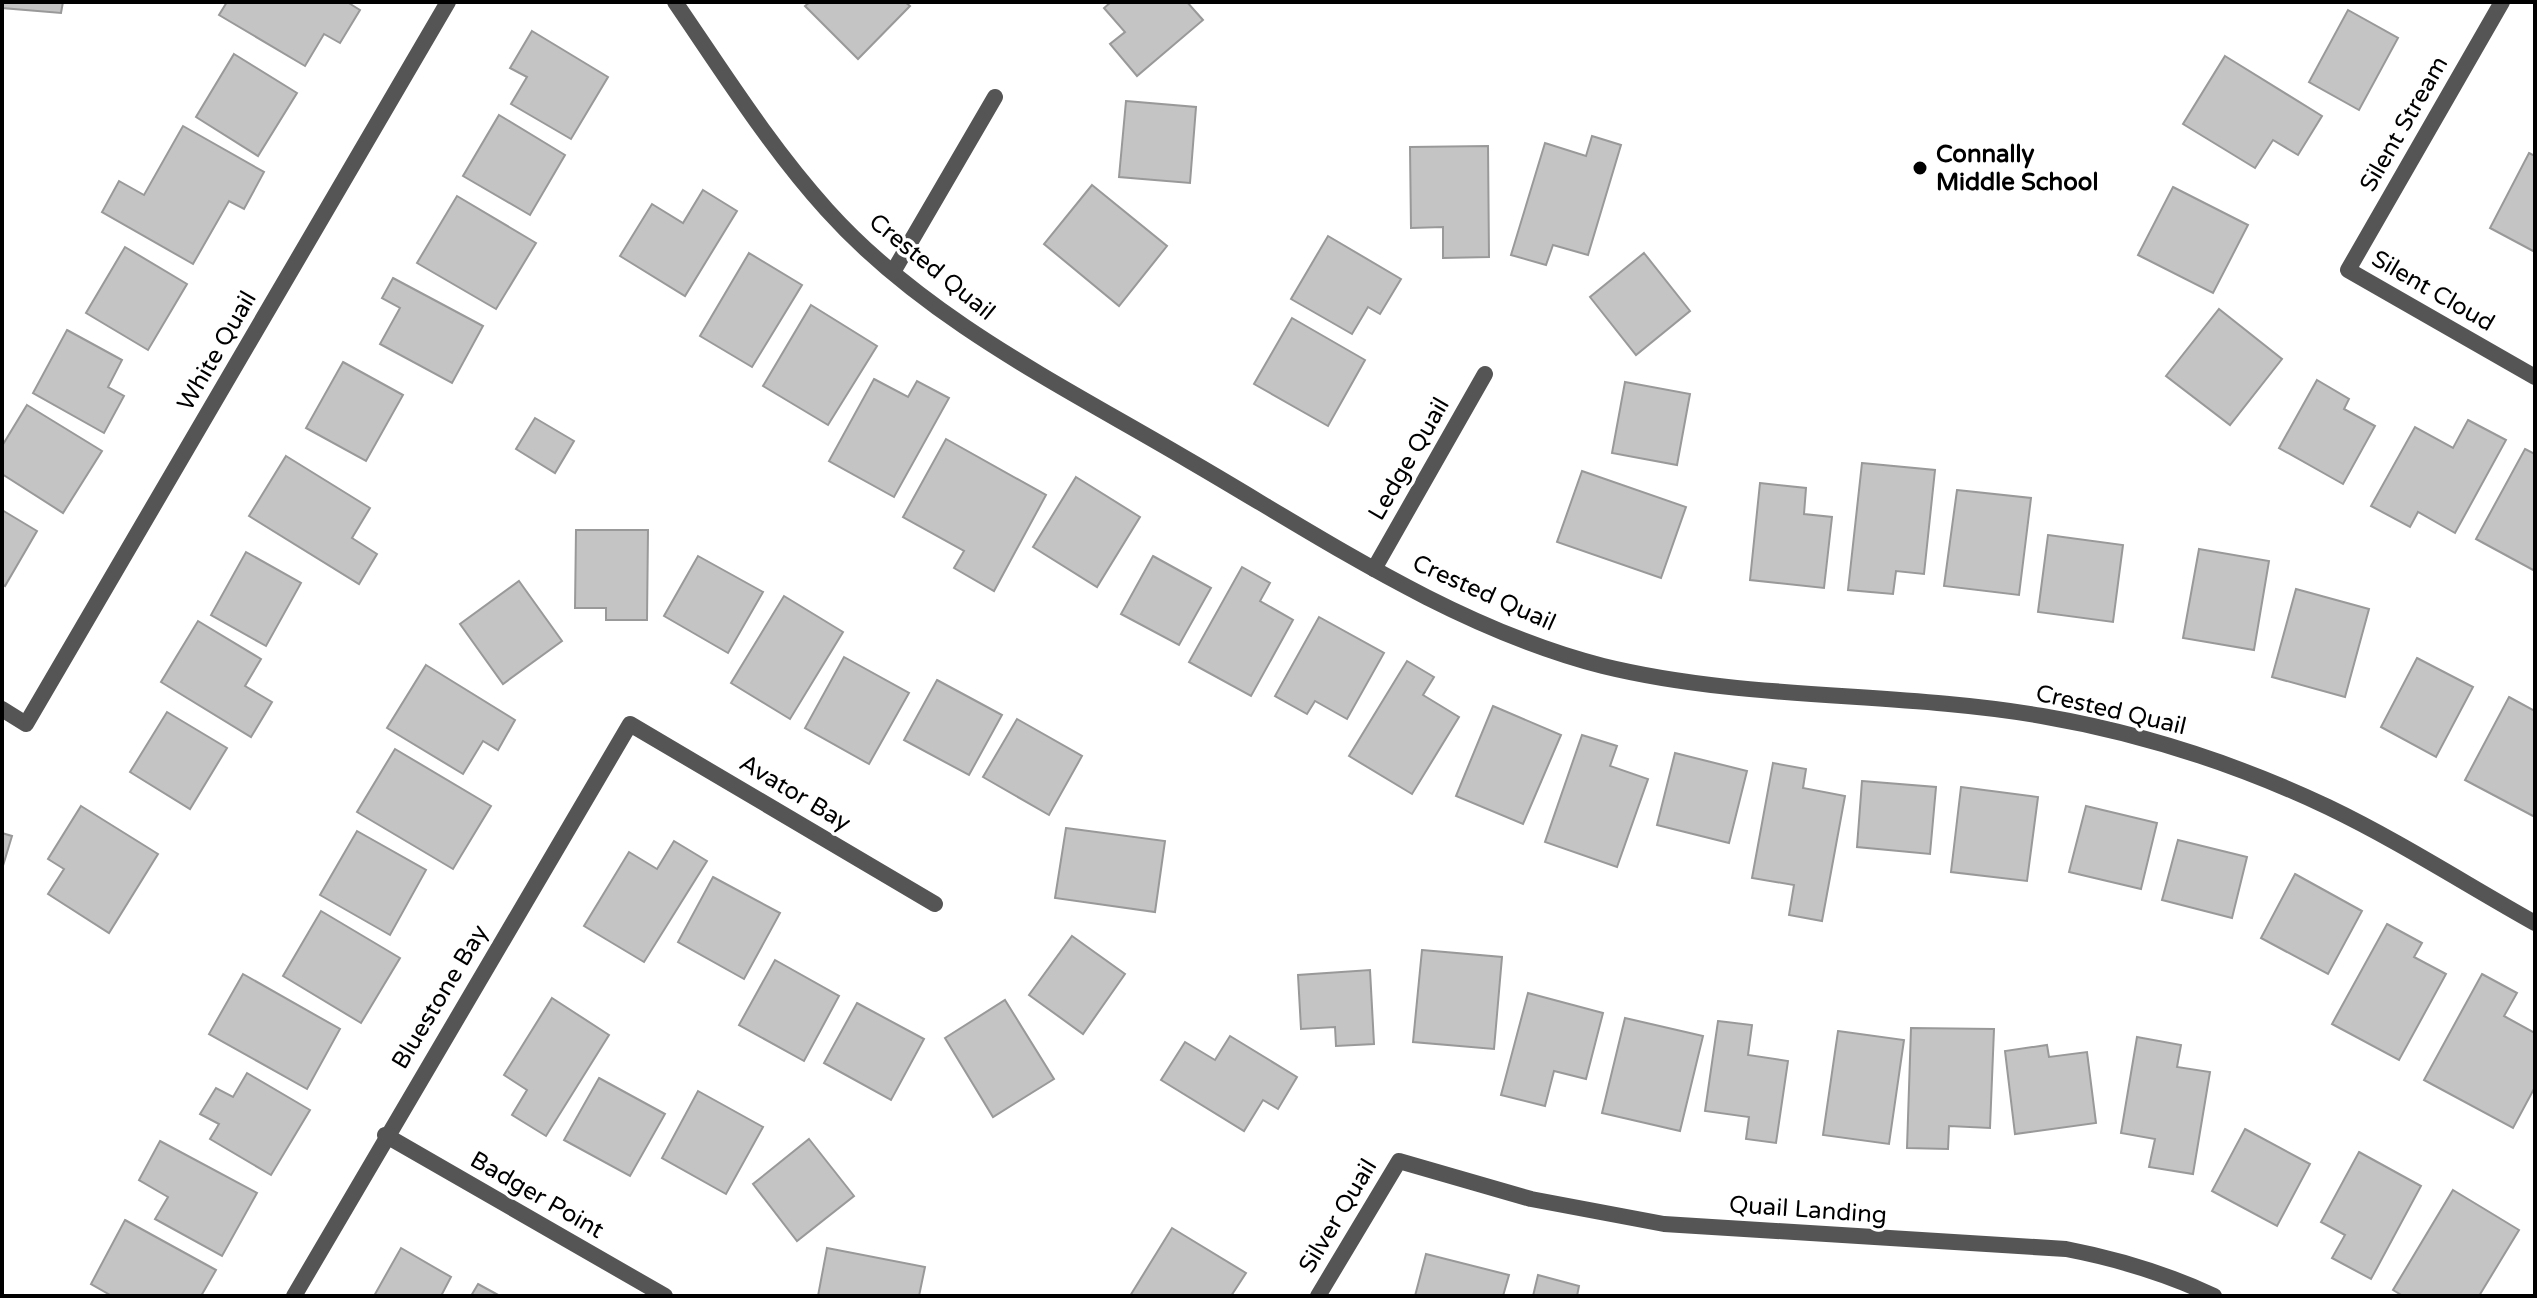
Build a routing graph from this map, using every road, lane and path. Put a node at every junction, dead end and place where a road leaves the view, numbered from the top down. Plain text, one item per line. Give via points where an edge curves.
1 (448, 2) edge
2 (675, 2) edge
3 (2502, 2) edge
4 (995, 97) dead end
5 (2348, 270) joint
6 (893, 272) junction
7 (1485, 374) dead end
8 (2535, 377) edge
9 (1374, 569) junction
10 (2, 709) edge
11 (630, 724) joint
12 (935, 904) dead end
13 (2535, 923) edge
14 (385, 1135) junction
15 (1399, 1161) joint
16 (294, 1296) edge
17 (665, 1296) edge
18 (1318, 1296) edge
19 (2214, 1296) edge

1 - 10 street, White Quail via 26,724
2 - 6 street, Crested Quail via 759,124 829,212
3 - 5 street, Silent Stream
4 - 6 street
5 - 8 street, Silent Cloud
6 - 9 street, Crested Quail via 981,339
7 - 9 street, Ledge Quail
9 - 13 street, Crested Quail via 1488,626 1605,666 1713,686 1925,701 2120,731 2227,764 2332,809
11 - 12 street, Avator Bay
11 - 14 street, Bluestone Bay
14 - 16 street, Bluestone Bay
14 - 17 street, Badger Point
15 - 18 street, Silver Quail
15 - 19 street, Quail Landing via 1531,1199 1664,1224 2066,1249 2120,1260

